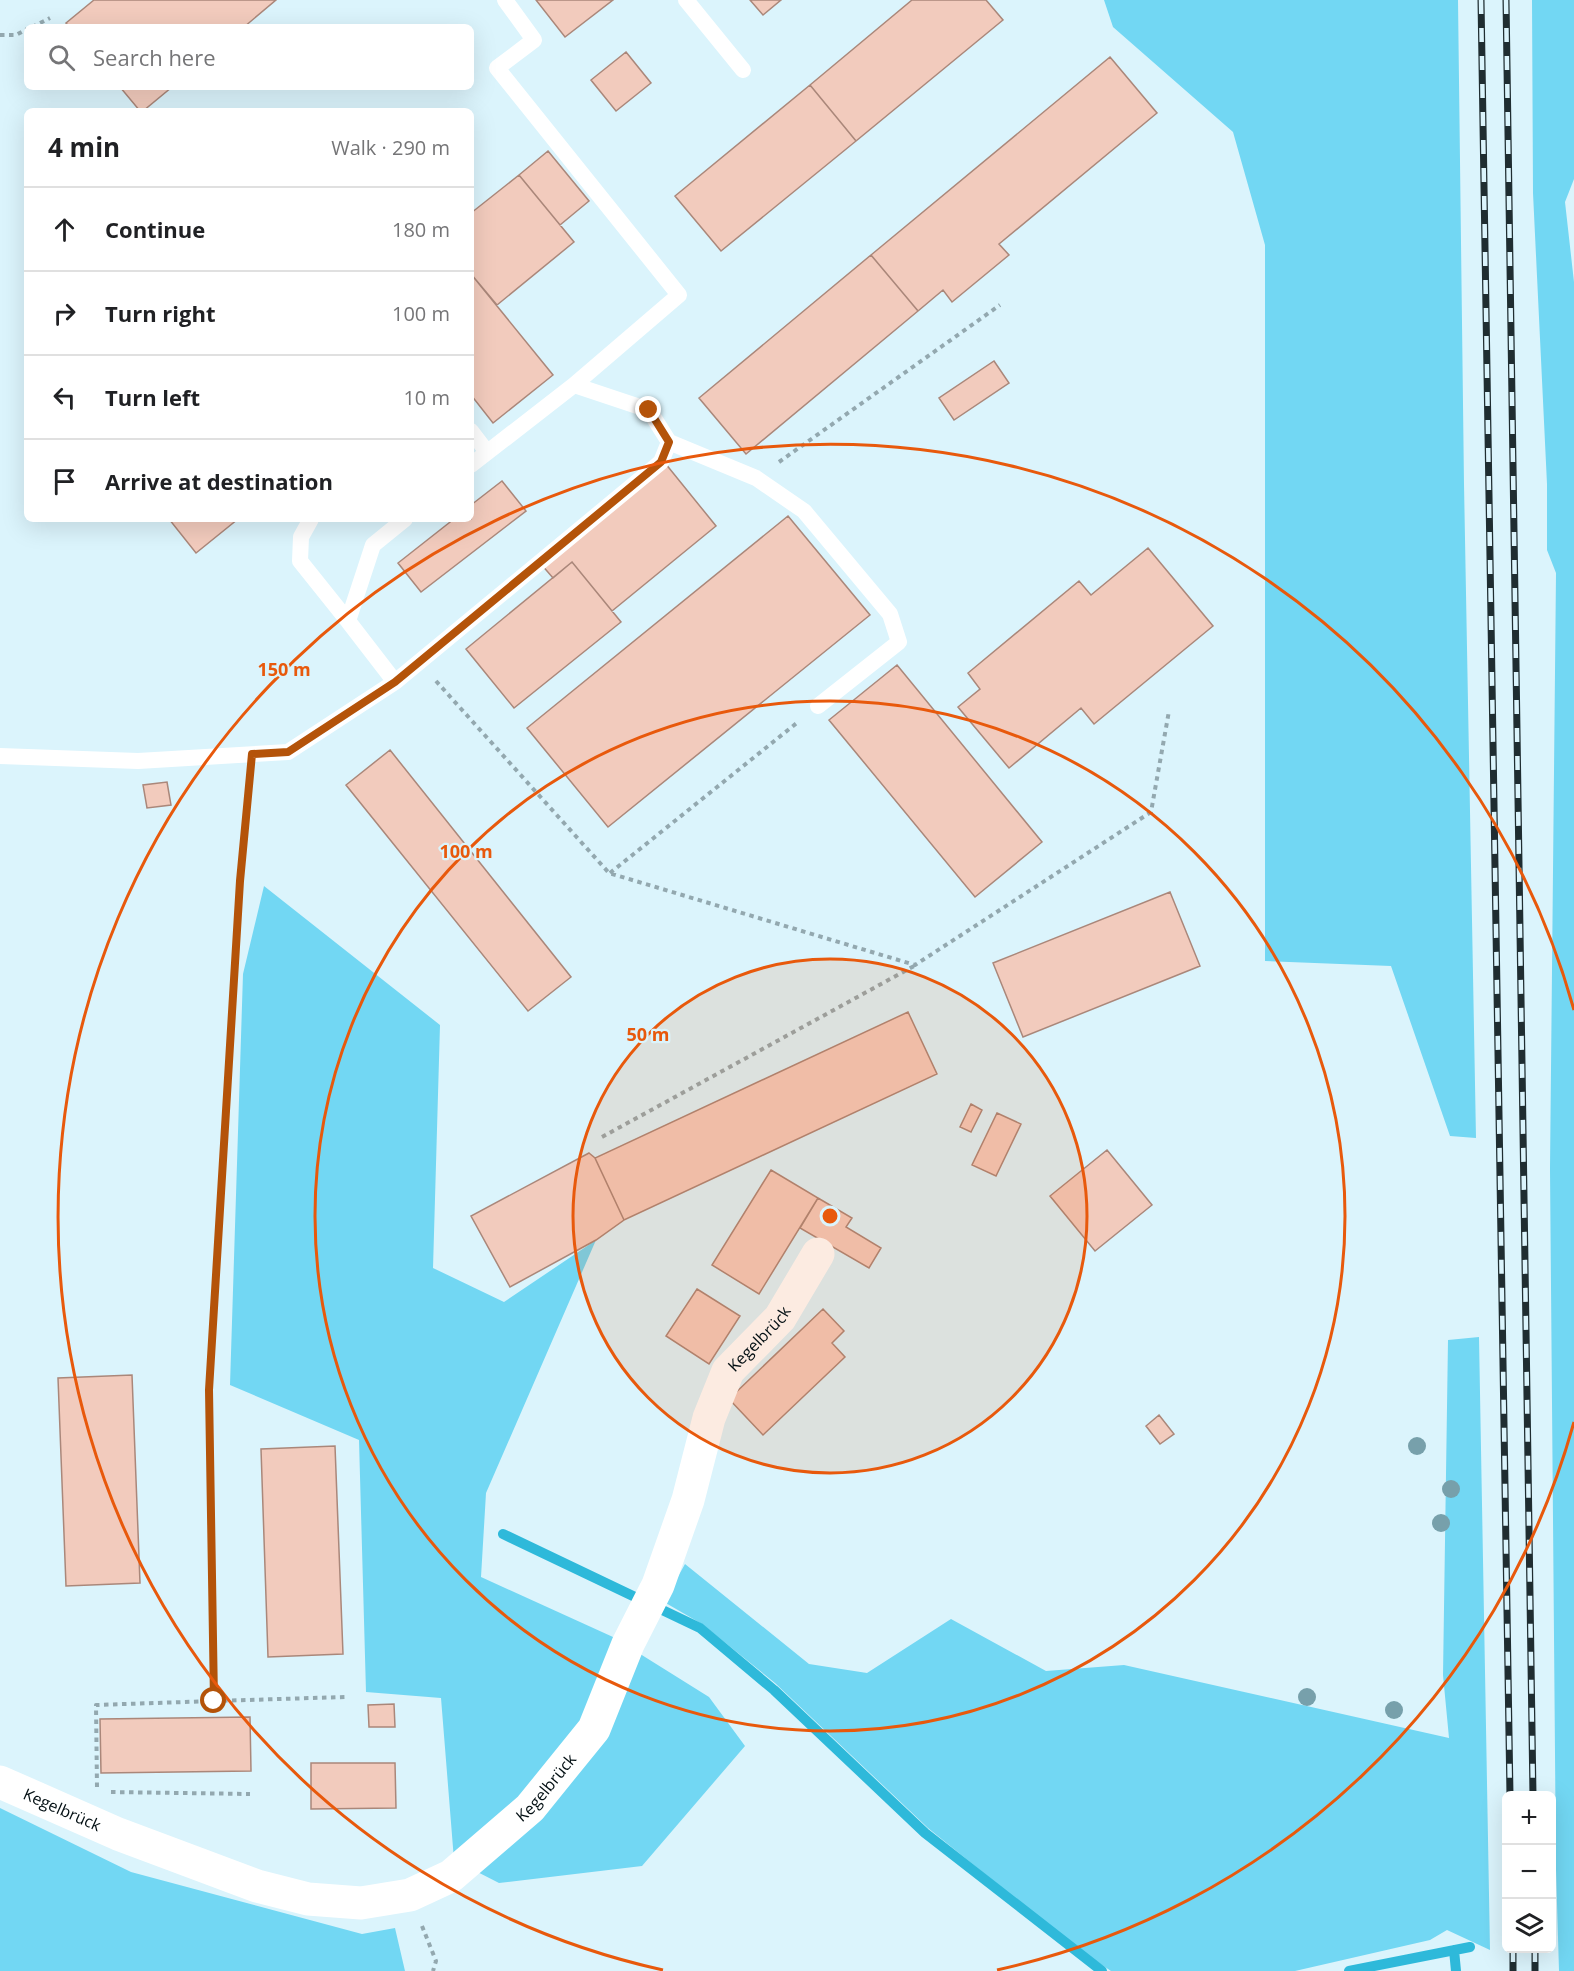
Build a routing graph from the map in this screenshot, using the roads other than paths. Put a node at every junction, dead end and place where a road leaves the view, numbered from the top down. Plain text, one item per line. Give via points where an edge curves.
1 (505, 0) edge
2 (686, 0) edge
3 (743, 70) dead end
4 (574, 385) junction
5 (474, 435) edge
6 (669, 442) junction
7 (487, 452) junction
8 (474, 463) edge
9 (309, 522) edge
10 (401, 522) edge
11 (348, 621) junction
12 (395, 682) junction
13 (818, 706) road end
14 (0, 756) edge
15 (818, 1254) dead end
16 (0, 1782) edge

1 - 4 lane via 534,40 497,68 679,295
2 - 3 lane
4 - 6 lane via 649,410
4 - 7 lane
5 - 7 lane
6 - 12 lane via 661,462
6 - 13 lane via 756,478 804,511 890,614 899,642
7 - 8 lane
9 - 11 lane via 301,537 300,561
10 - 11 lane via 373,545
11 - 12 lane
12 - 14 lane via 288,752 138,761
15 - 16 street, Kegelbrück via 780,1318 728,1371 709,1418 688,1500 658,1585 628,1644 594,1729 530,1808 451,1876 410,1895 361,1903 308,1899 257,1886 118,1834

